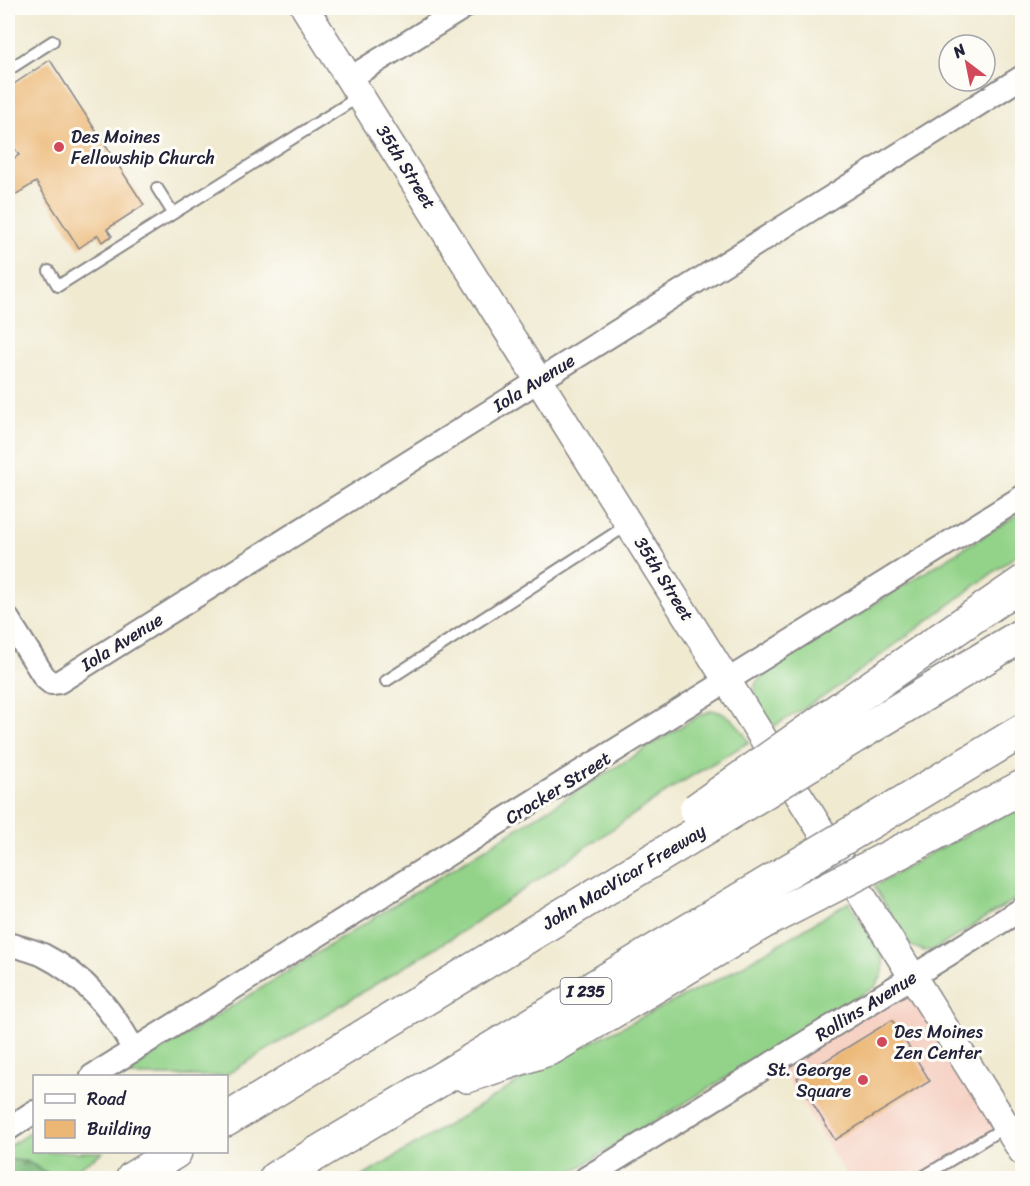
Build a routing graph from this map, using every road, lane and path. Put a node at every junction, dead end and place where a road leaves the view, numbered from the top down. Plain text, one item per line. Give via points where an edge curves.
1 (305, 8) edge
2 (463, 8) edge
3 (53, 41) dead end
4 (8, 70) edge
5 (1023, 77) edge
6 (355, 87) junction
7 (157, 188) dead end
8 (173, 213) junction
9 (49, 271) dead end
10 (540, 380) junction
11 (1023, 497) edge
12 (630, 524) junction
13 (1023, 583) edge
14 (8, 619) edge
15 (1023, 636) edge
16 (386, 681) dead end
17 (729, 681) junction
18 (849, 722) junction
19 (1023, 731) edge
20 (1023, 787) edge
21 (755, 908) junction
22 (1023, 909) edge
23 (8, 944) edge
24 (914, 976) junction
25 (134, 1050) junction
26 (95, 1075) edge
27 (33, 1113) edge
28 (228, 1119) edge
29 (1007, 1126) junction
30 (8, 1129) edge
31 (1023, 1151) edge
32 (173, 1153) edge
33 (133, 1179) edge
34 (276, 1179) edge
35 (586, 1179) edge
36 (921, 1179) edge

1 - 6 street, 35th Street
2 - 6 street
3 - 4 lane
5 - 10 street, Iola Avenue
6 - 8 lane
6 - 10 street, 35th Street
7 - 8 lane
8 - 9 lane via 58,286
10 - 12 street, 35th Street
10 - 14 street, Iola Avenue via 59,682 51,683 45,678
11 - 17 street, Crocker Street
12 - 16 lane
12 - 17 street, 35th Street
13 - 18 highway
15 - 18 highway, John MacVicar Freeway
17 - 24 street, 35th Street
17 - 25 street, Crocker Street
18 - 28 highway, John MacVicar Freeway, bridge via 486,960
19 - 21 highway, I 235, bridge via 899,805
20 - 21 highway, bridge via 921,841
21 - 34 highway, I 235 via 425,1087
22 - 24 street, Rollins Avenue
23 - 25 street via 42,954 91,988 116,1018
24 - 29 street, 35th Street
24 - 35 street, Rollins Avenue
25 - 26 street, Crocker Street
27 - 30 street
29 - 31 street, 35th Street
29 - 36 lane
32 - 33 highway

